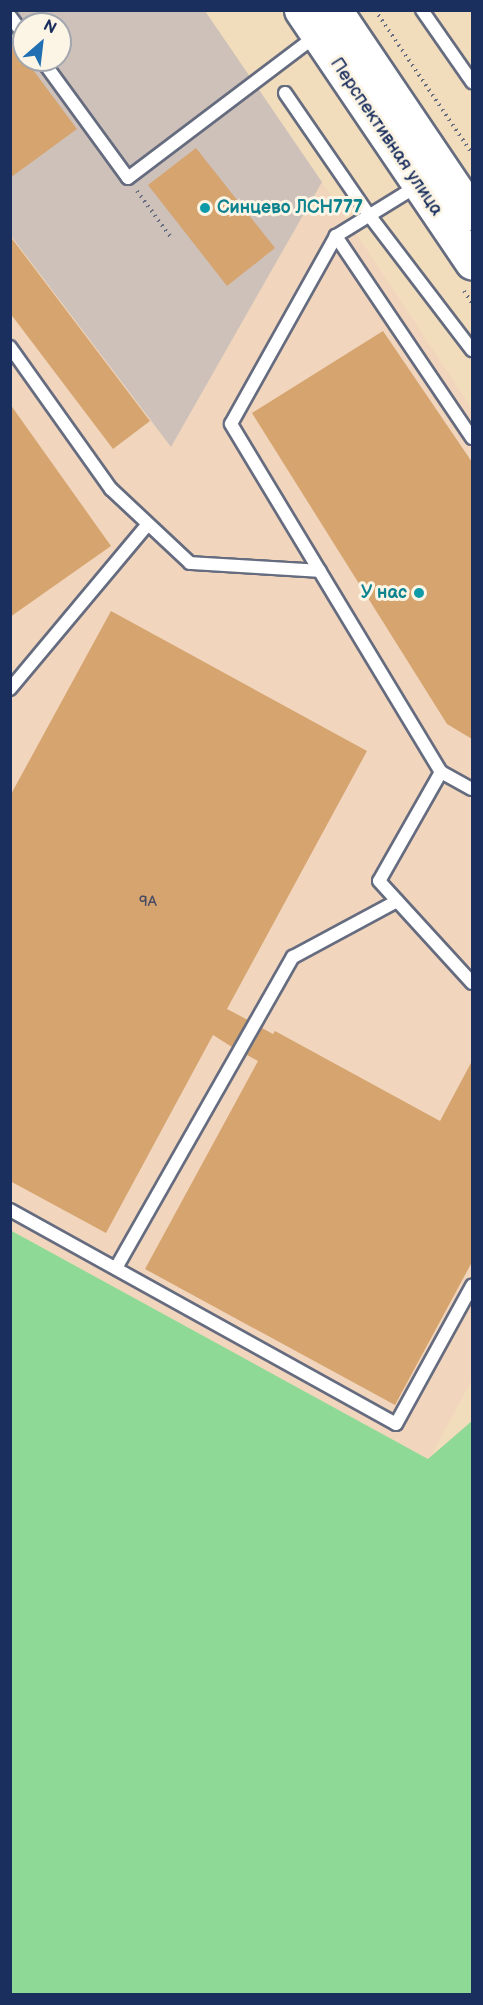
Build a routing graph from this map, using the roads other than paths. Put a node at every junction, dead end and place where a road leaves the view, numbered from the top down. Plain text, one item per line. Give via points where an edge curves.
1 (423, 10) edge
2 (323, 19) edge
3 (51, 72) edge
4 (472, 82) edge
5 (285, 93) dead end
6 (431, 177) junction
7 (472, 213) edge
8 (369, 215) junction
9 (336, 236) junction
10 (472, 263) edge
11 (10, 347) edge
12 (472, 350) edge
13 (472, 438) edge
14 (148, 524) junction
15 (320, 571) junction
16 (10, 689) edge
17 (441, 772) junction
18 (472, 789) edge
19 (397, 901) junction
20 (472, 983) edge
21 (10, 1210) edge
22 (116, 1268) junction
23 (472, 1286) edge

1 - 4 lane
2 - 3 lane via 128,178
2 - 6 main road, Перспективная улица
5 - 8 lane
6 - 7 main road, Перспективная улица
6 - 8 lane
6 - 10 main road, Перспективная улица
8 - 9 lane
8 - 12 lane
9 - 13 lane
9 - 15 lane via 231,424
11 - 14 lane via 111,489
14 - 15 lane via 190,563
14 - 16 lane
15 - 17 lane
17 - 18 lane
17 - 19 lane via 379,881
19 - 20 lane
19 - 22 lane via 293,957
21 - 22 lane
22 - 23 lane via 396,1424

